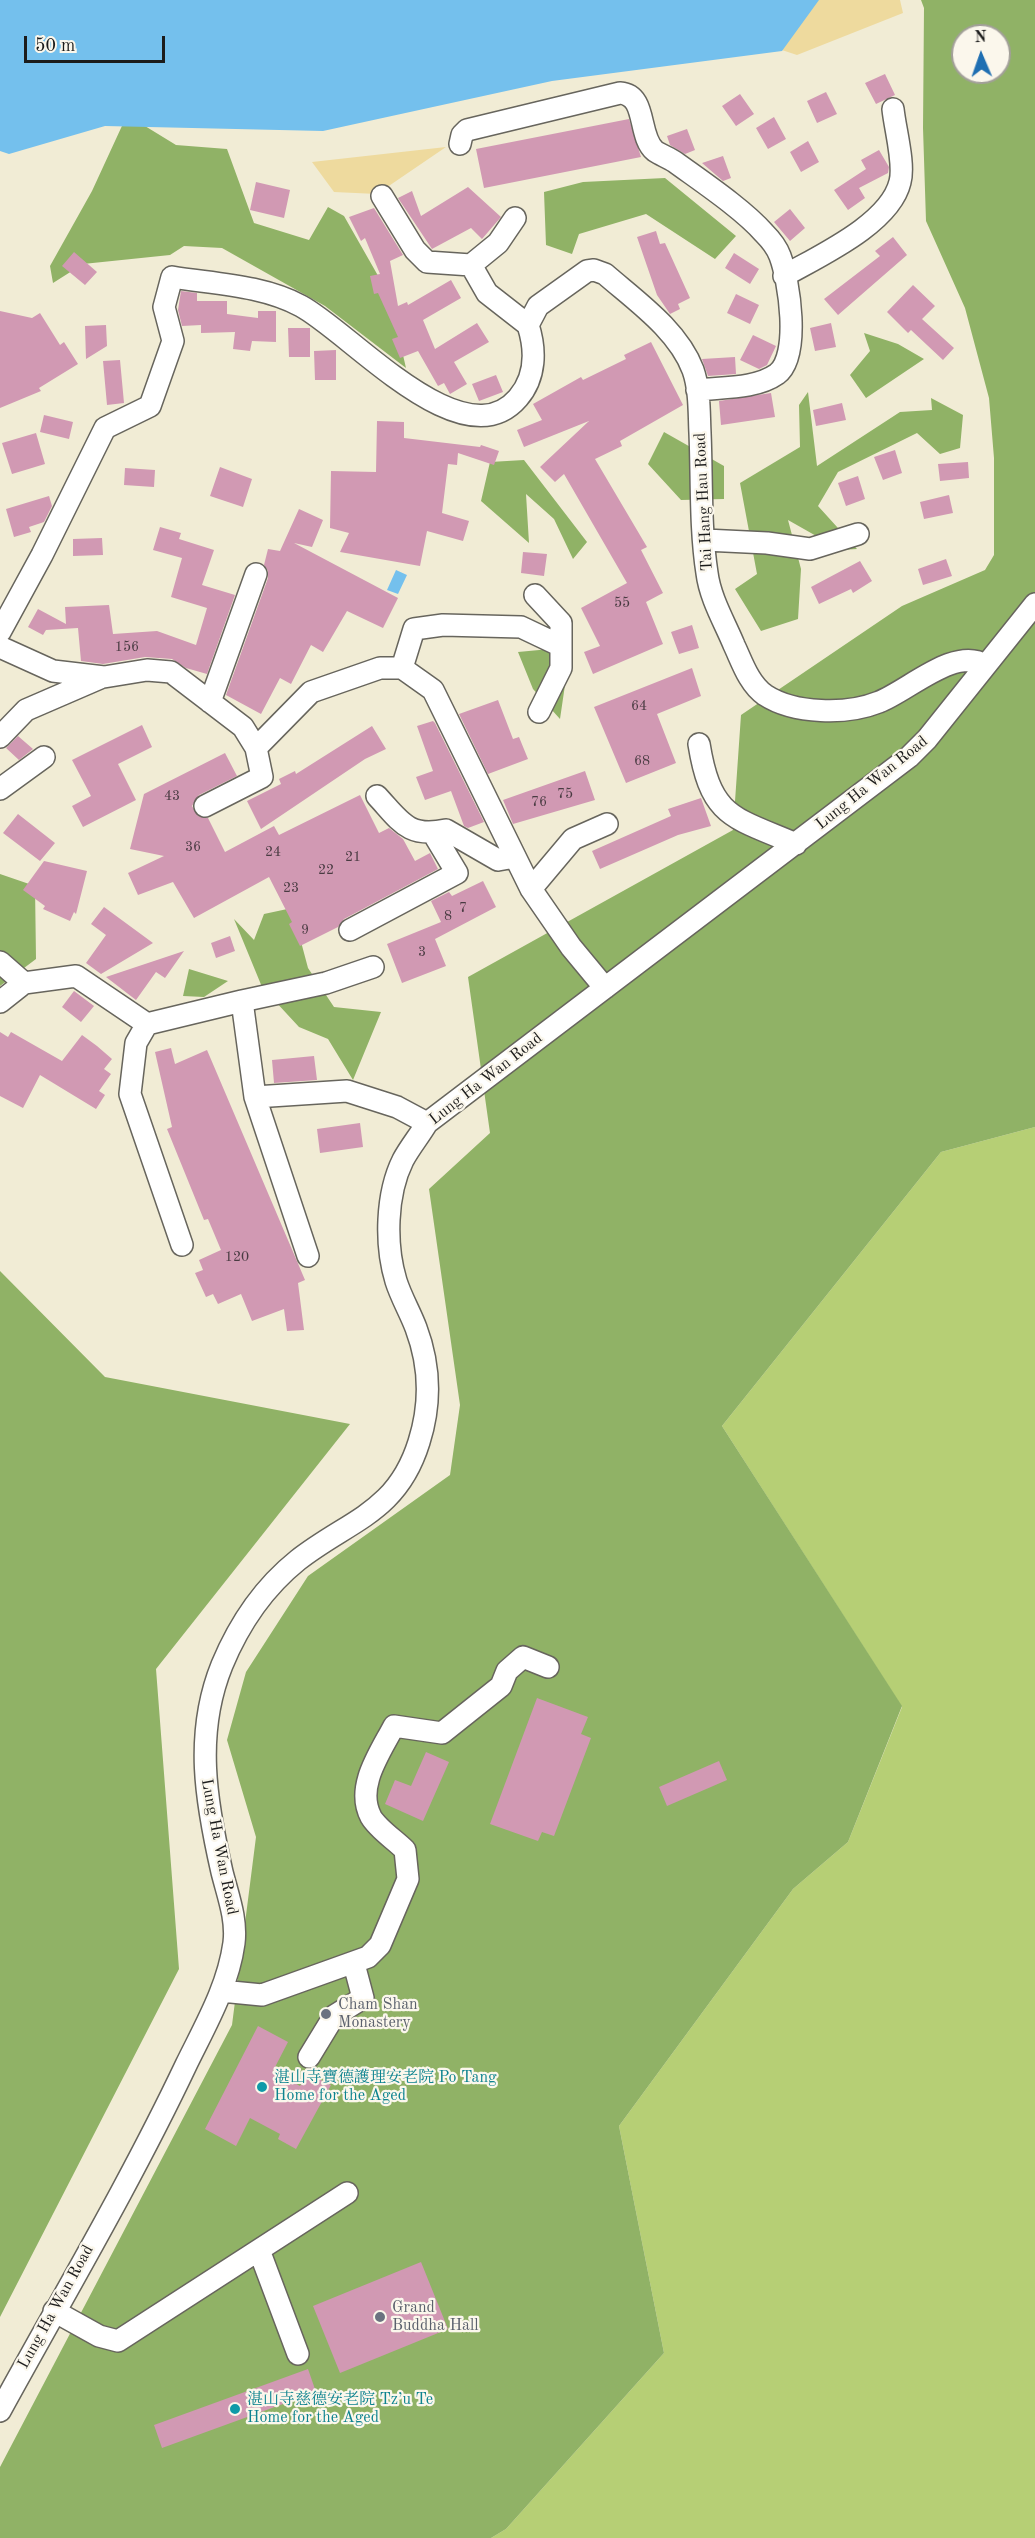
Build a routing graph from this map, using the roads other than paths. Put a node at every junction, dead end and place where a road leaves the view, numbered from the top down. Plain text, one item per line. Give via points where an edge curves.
1 (892, 109) dead end
2 (460, 144) dead end
3 (382, 196) dead end
4 (515, 218) dead end
5 (471, 264) junction
6 (784, 276) junction
7 (528, 325) junction
8 (697, 390) junction
9 (858, 534) dead end
10 (705, 540) junction
11 (256, 574) dead end
12 (535, 595) dead end
13 (1035, 604) edge
14 (0, 632) edge
15 (561, 646) junction
16 (0, 647) edge
17 (985, 665) junction
18 (402, 668) junction
19 (104, 677) junction
20 (210, 702) junction
21 (539, 712) dead end
22 (0, 737) edge
23 (699, 744) dead end
24 (256, 748) junction
25 (44, 757) dead end
26 (0, 789) edge
27 (377, 796) dead end
28 (205, 806) dead end
29 (607, 824) dead end
30 (433, 833) junction
31 (796, 843) junction
32 (514, 857) junction
33 (531, 889) junction
34 (350, 930) dead end
35 (0, 962) edge
36 (373, 967) dead end
37 (24, 983) junction
38 (605, 988) junction
39 (242, 1001) junction
40 (0, 1002) edge
41 (147, 1024) junction
42 (255, 1097) junction
43 (427, 1123) junction
44 (182, 1245) dead end
45 (308, 1256) dead end
46 (548, 1667) dead end
47 (354, 1964) junction
48 (221, 1991) junction
49 (309, 2057) dead end
50 (347, 2193) dead end
51 (259, 2250) junction
52 (54, 2311) junction
53 (298, 2354) dead end
54 (0, 2411) edge

1 - 6 street via 902,161 901,182 891,203 849,238
2 - 6 street via 467,130 628,94 634,99 653,150 672,160 764,233 780,255
3 - 5 street via 427,262
4 - 5 street via 498,243
5 - 7 street via 487,293
6 - 8 street via 793,335 781,370 754,383
7 - 8 street, Tai Hang Hau Road via 538,306 587,271 605,274 673,338 691,365
7 - 14 street via 533,340 530,382 506,410 470,416 381,368 302,306 263,291 172,278 164,307 173,341 150,406 105,428
8 - 10 street, Tai Hang Hau Road
9 - 10 street via 810,549
10 - 17 street, Tai Hang Hau Road via 706,573 716,602 745,670 761,692 772,699 808,708 861,708 904,691 954,662 975,660
11 - 20 street
12 - 15 street via 561,623
13 - 17 street, Lung Ha Wan Road
15 - 18 street via 521,627 443,625 414,629
15 - 21 street via 561,668
16 - 19 street via 52,671
17 - 31 street, Lung Ha Wan Road via 918,749
18 - 24 street via 380,668 311,692
18 - 32 street via 433,690
19 - 20 street via 147,670 171,672
19 - 22 street via 26,710
20 - 24 street via 243,727
23 - 31 street via 704,777 725,811
24 - 28 street via 262,777
25 - 26 street
27 - 30 street via 405,826
29 - 33 street via 573,839
30 - 32 street via 446,830 498,860
30 - 34 street via 457,873
31 - 38 street, Lung Ha Wan Road
32 - 33 street
33 - 38 street
35 - 37 street
36 - 39 street via 326,983
37 - 40 street
37 - 41 street via 76,976
38 - 43 street, Lung Ha Wan Road
39 - 41 street
39 - 42 street
41 - 44 street via 136,1043 130,1094
42 - 43 street via 347,1091 398,1107
42 - 45 street
43 - 48 street, Lung Ha Wan Road via 402,1161 392,1196 389,1236 396,1280 422,1344 428,1384 424,1424 412,1461 381,1505 300,1558 253,1607 230,1646 209,1710 204,1750 206,1791 235,1925
46 - 47 street via 523,1657 507,1671 501,1686 442,1733 393,1726 363,1798 372,1819 405,1850 408,1879 380,1945
47 - 48 street via 262,1995
47 - 49 street via 363,1998 334,2016
48 - 52 street, Lung Ha Wan Road via 155,2130
50 - 51 street
51 - 52 street via 118,2341 99,2336
51 - 53 street
52 - 54 street, Lung Ha Wan Road

